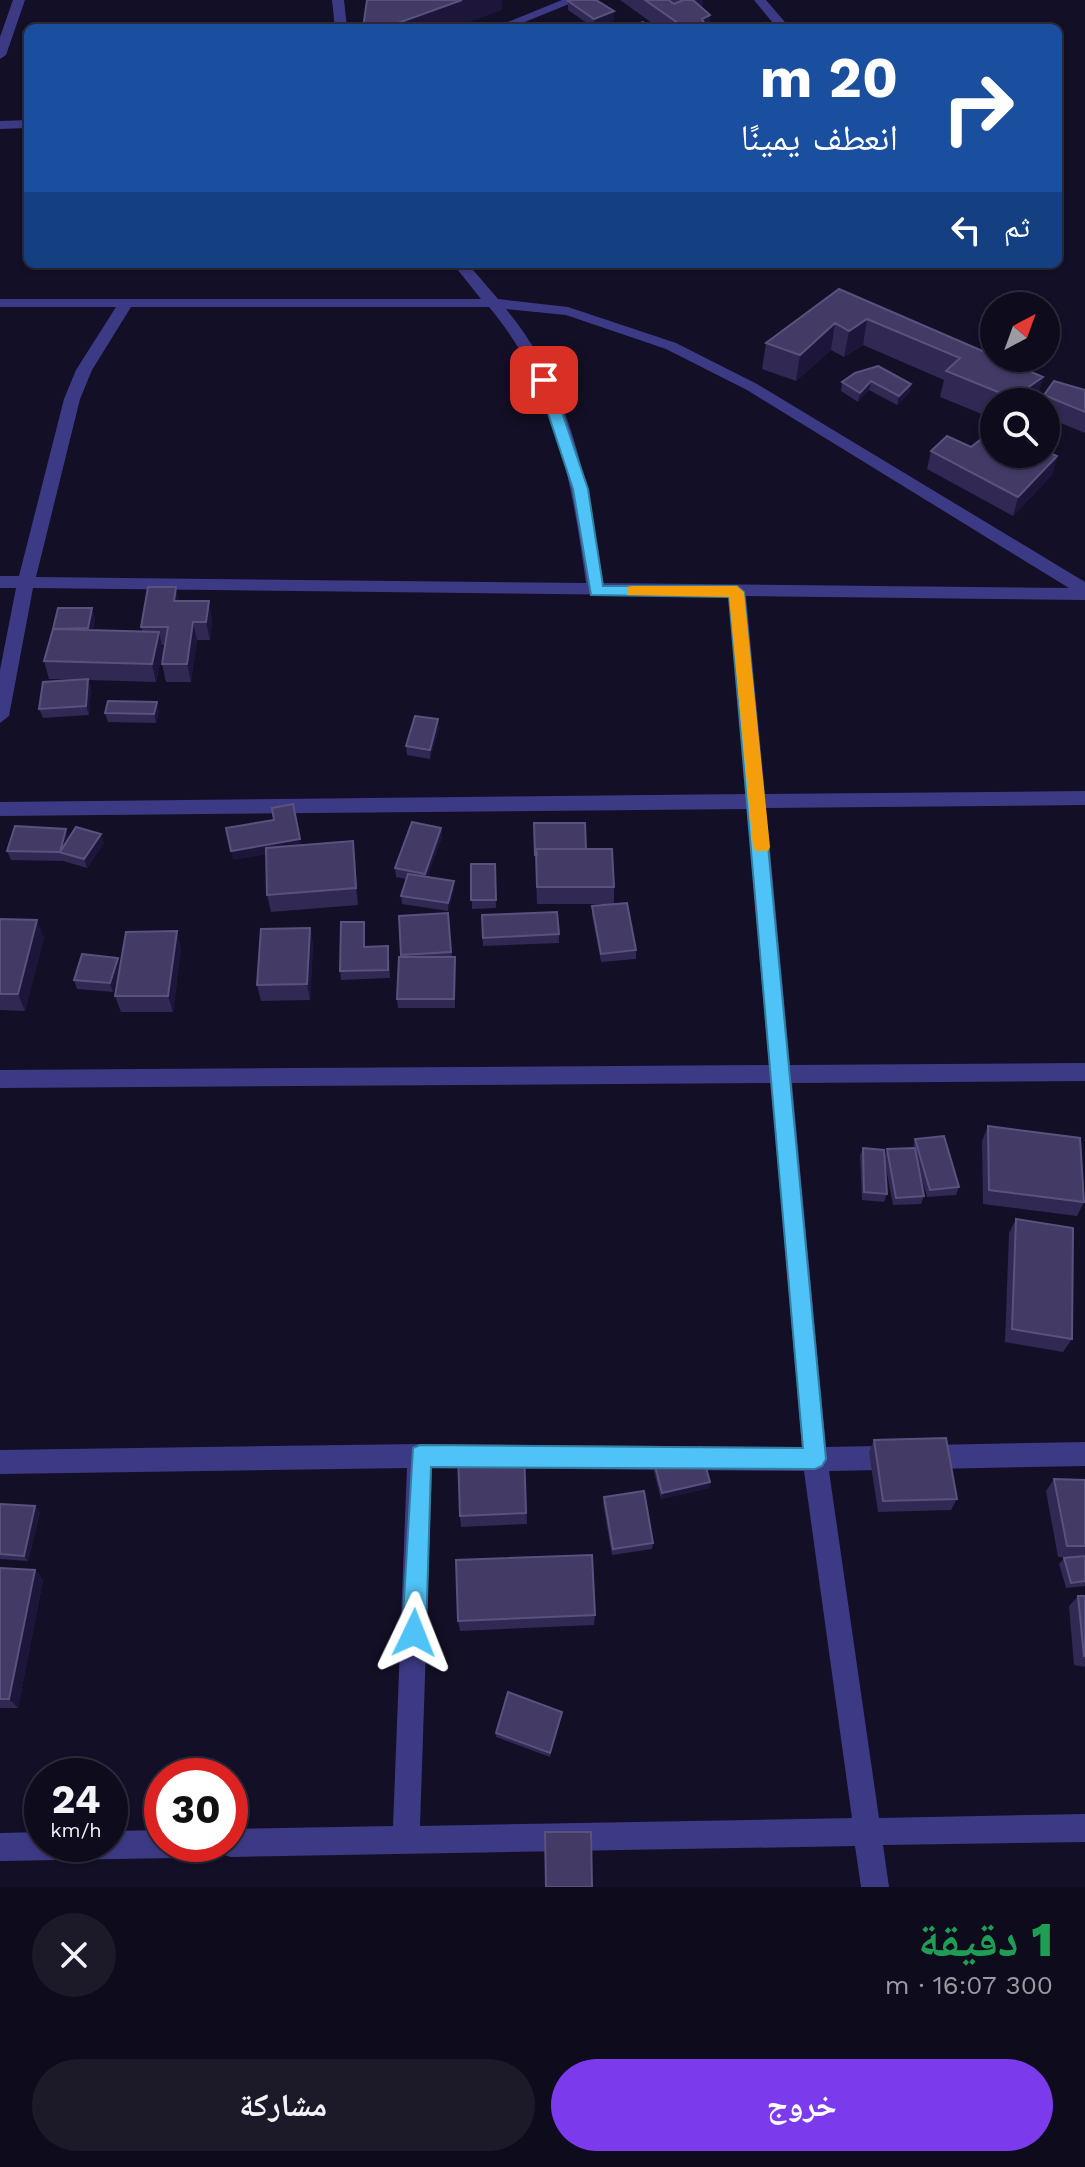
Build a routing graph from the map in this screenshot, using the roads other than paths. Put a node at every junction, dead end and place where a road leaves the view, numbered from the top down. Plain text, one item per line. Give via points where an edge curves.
1 (338, 0) edge
2 (573, 0) edge
3 (760, 0) edge
4 (18, 2) edge
5 (0, 4) edge
6 (341, 24) edge
7 (510, 24) edge
8 (781, 24) edge
9 (0, 55) edge
10 (24, 124) edge
11 (0, 125) edge
12 (463, 268) edge
13 (127, 302) junction
14 (0, 303) edge
15 (491, 303) junction
16 (0, 582) edge
17 (26, 582) junction
18 (596, 591) junction
19 (737, 592) junction
20 (1085, 592) edge
21 (0, 716) edge
22 (1085, 798) edge
23 (757, 800) junction
24 (0, 809) edge
25 (1085, 1072) edge
26 (781, 1074) junction
27 (0, 1079) edge
28 (1085, 1454) edge
29 (420, 1456) junction
30 (815, 1459) junction
31 (0, 1462) edge
32 (1085, 1828) edge
33 (868, 1830) junction
34 (406, 1839) junction
35 (248, 1843) edge
36 (144, 1845) edge
37 (0, 1847) edge
38 (875, 1887) edge

1 - 6 street
2 - 7 street
3 - 8 street
4 - 5 street
4 - 9 street
10 - 11 street
12 - 15 street
13 - 14 street
13 - 15 street
13 - 17 street via 72,399
15 - 18 street via 525,344 560,419 581,489
15 - 20 street via 568,311 671,346 752,387
16 - 17 street
17 - 18 street
17 - 21 street
18 - 19 street
19 - 20 street
19 - 23 street
22 - 23 street
23 - 24 street
23 - 26 street
25 - 26 street
26 - 27 street
26 - 30 street
28 - 30 street
29 - 30 street
29 - 31 street
29 - 34 street
30 - 33 street
32 - 33 street
33 - 34 street
33 - 38 street
34 - 35 street
36 - 37 street

